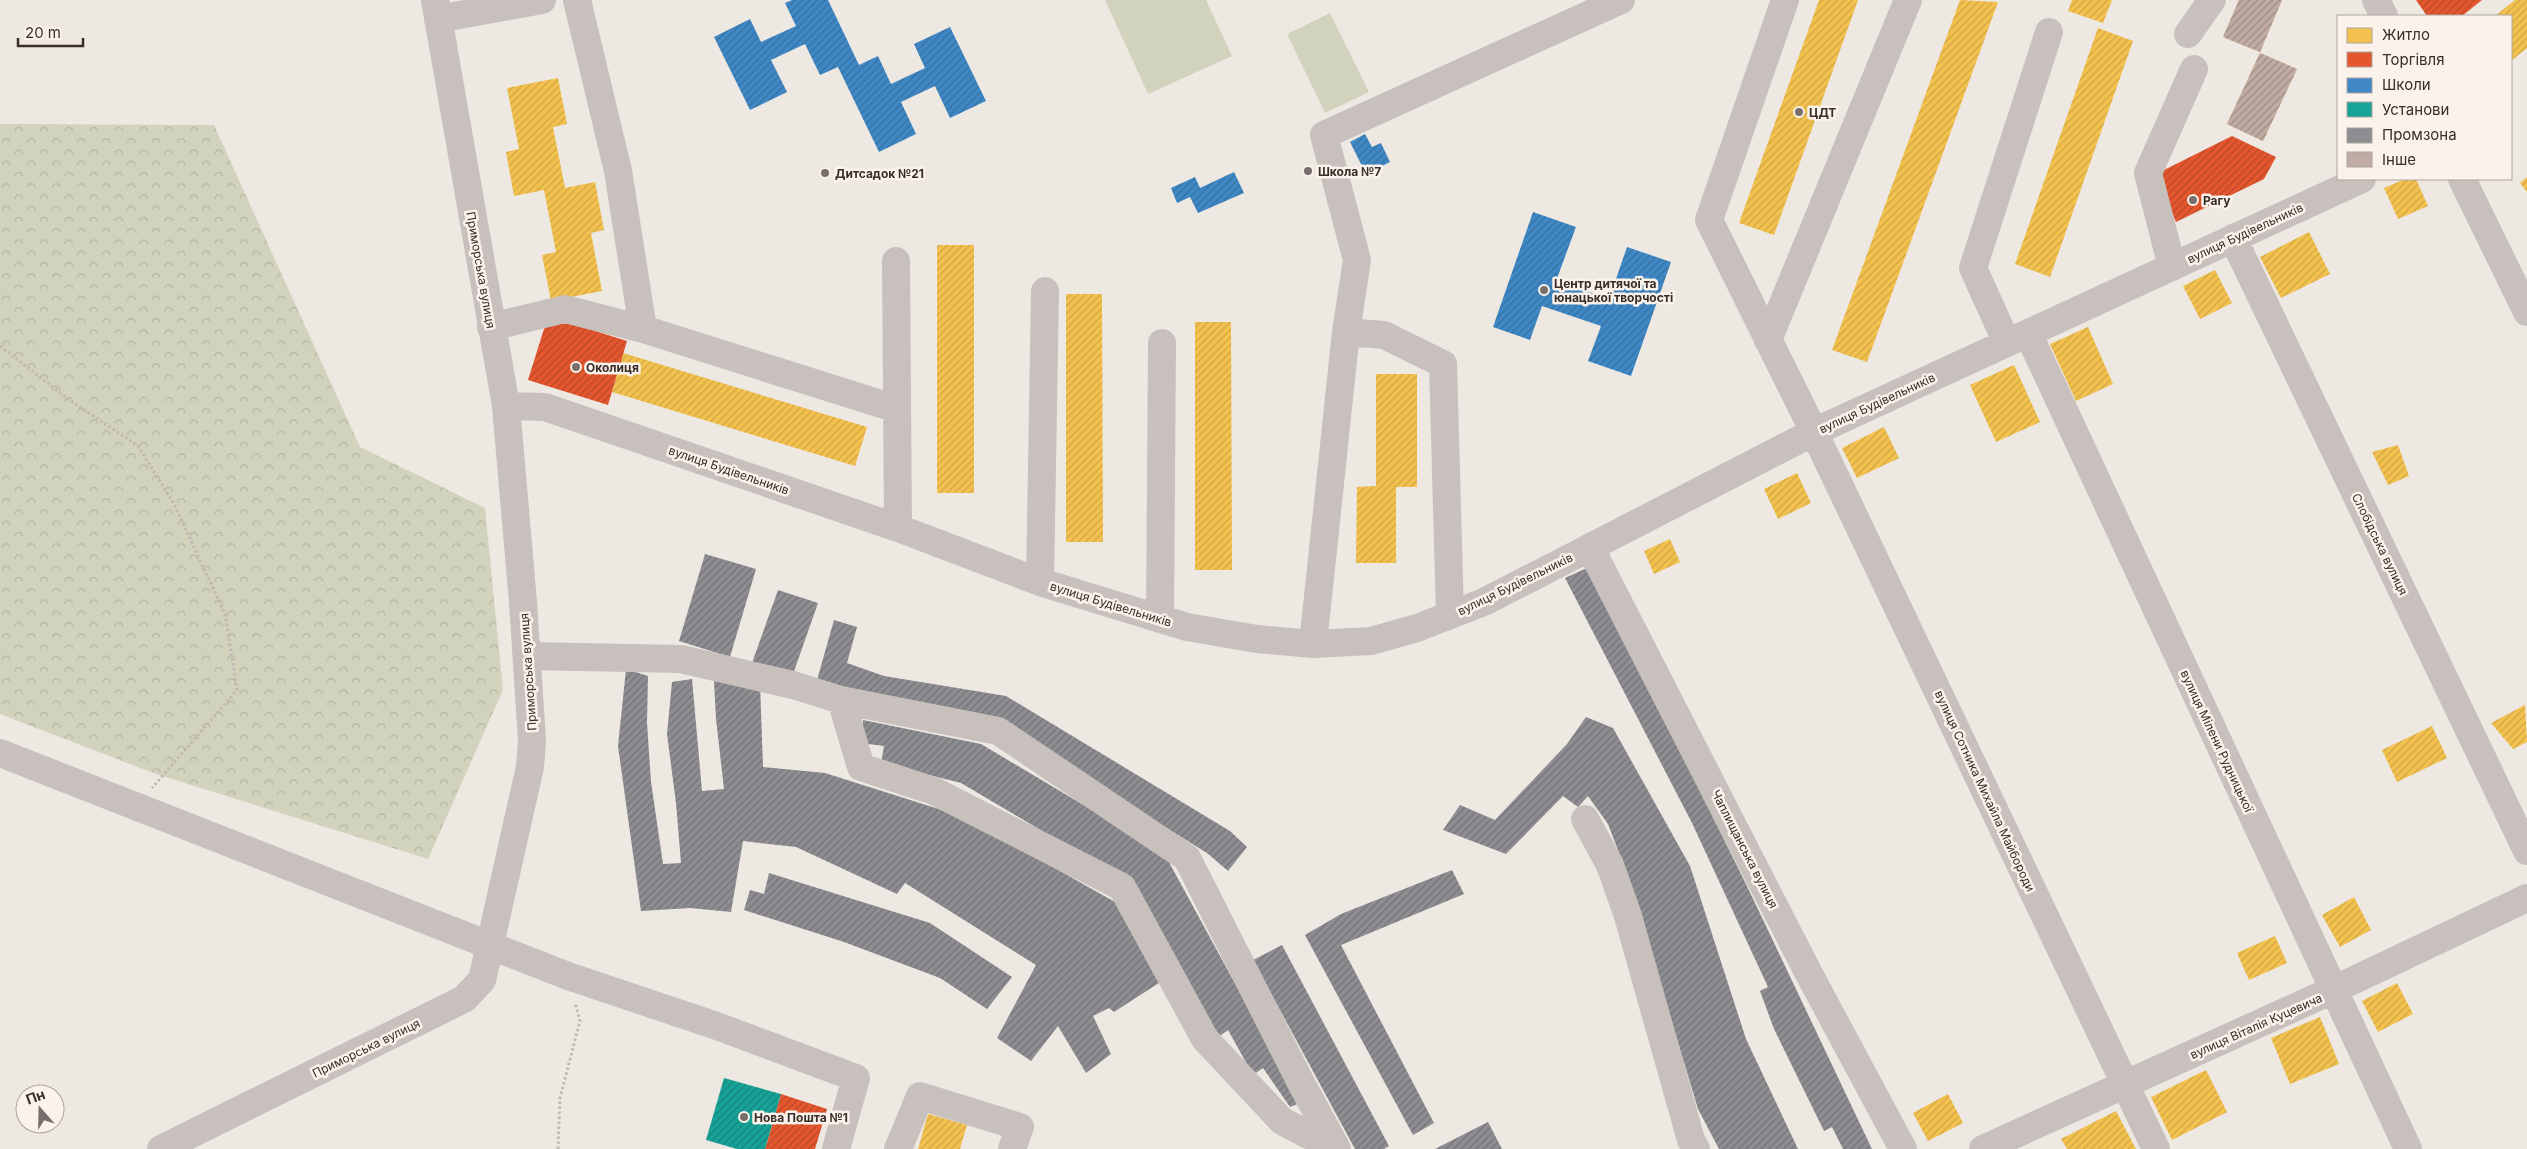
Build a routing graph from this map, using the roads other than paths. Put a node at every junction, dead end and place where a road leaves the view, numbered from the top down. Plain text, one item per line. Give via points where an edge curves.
1 (542, 0) edge
2 (577, 0) edge
3 (1621, 0) edge
4 (1785, 0) edge
5 (1908, 0) edge
6 (2212, 0) edge
7 (2376, 0) edge
8 (437, 9) edge
9 (2384, 15) edge
10 (2049, 32) dead end
11 (2188, 34) dead end
12 (2194, 69) dead end
13 (2360, 180) edge
14 (2462, 180) edge
15 (2233, 238) junction
16 (896, 261) dead end
17 (2172, 267) junction
18 (1045, 291) dead end
19 (2527, 312) edge
20 (491, 327) junction
21 (643, 330) junction
22 (1346, 332) junction
23 (2017, 338) junction
24 (1768, 340) junction
25 (1162, 343) dead end
26 (506, 406) junction
27 (897, 409) junction
28 (1814, 432) junction
29 (898, 528) junction
30 (1590, 547) junction
31 (1040, 582) junction
32 (1450, 616) junction
33 (1160, 619) junction
34 (1312, 644) junction
35 (526, 656) junction
36 (841, 700) junction
37 (0, 753) edge
38 (1585, 818) dead end
39 (2527, 851) edge
40 (2527, 898) edge
41 (491, 946) junction
42 (2333, 990) junction
43 (2125, 1085) junction
44 (161, 1149) edge
45 (836, 1149) edge
46 (898, 1149) edge
47 (1012, 1149) edge
48 (1336, 1149) edge
49 (1696, 1149) edge
50 (1903, 1149) edge
51 (1983, 1149) edge
52 (2156, 1149) edge
53 (2408, 1149) edge

1 - 8 street
2 - 21 street via 618,171
3 - 22 street via 1324,136 1357,260
4 - 24 street, вулиця Сотника Михайла Майбороди via 1709,220
5 - 24 street
6 - 11 street
7 - 9 street
8 - 20 street, Приморська вулиця
10 - 23 street, вулиця Мілени Рудницької via 1973,268
12 - 17 street via 2148,173
13 - 15 street, вулиця Будівельників
14 - 19 street
15 - 17 street, вулиця Будівельників
15 - 39 street, Слобідська вулиця
16 - 27 street
17 - 23 street, вулиця Будівельників
18 - 31 street
20 - 21 street via 565,309
20 - 26 street, Приморська вулиця
21 - 27 street
22 - 32 street via 1384,335 1443,364
22 - 34 street
23 - 28 street, вулиця Будівельників
23 - 42 street, вулиця Мілени Рудницької
24 - 28 street, вулиця Сотника Михайла Майбороди
25 - 33 street
26 - 29 street, вулиця Будівельників via 544,407
26 - 35 street, Приморська вулиця
27 - 29 street
28 - 30 street, вулиця Будівельників
28 - 43 street, вулиця Сотника Михайла Майбороди
29 - 31 street, вулиця Будівельників
30 - 32 street, вулиця Будівельників
30 - 50 street, Чаплищанська вулиця via 1808,972
31 - 33 street, вулиця Будівельників
32 - 34 street, вулиця Будівельників via 1371,641
33 - 34 street, вулиця Будівельників via 1240,636
35 - 36 street via 681,659 793,685
35 - 41 street, Приморська вулиця via 532,741 530,767
36 - 48 street via 861,767 934,790 1122,887 1205,1039 1282,1121
36 - 48 street via 998,731 1187,858
37 - 41 street
38 - 49 street via 1610,865 1628,916 1688,1131
40 - 42 street, вулиця Віталія Куцевича
41 - 44 street, Приморська вулиця via 482,980 464,999
41 - 45 street via 856,1078
42 - 43 street, вулиця Віталія Куцевича
42 - 53 street, вулиця Мілени Рудницької
43 - 51 street, вулиця Віталія Куцевича
43 - 52 street, вулиця Сотника Михайла Майбороди
46 - 47 street via 920,1096 1020,1127

